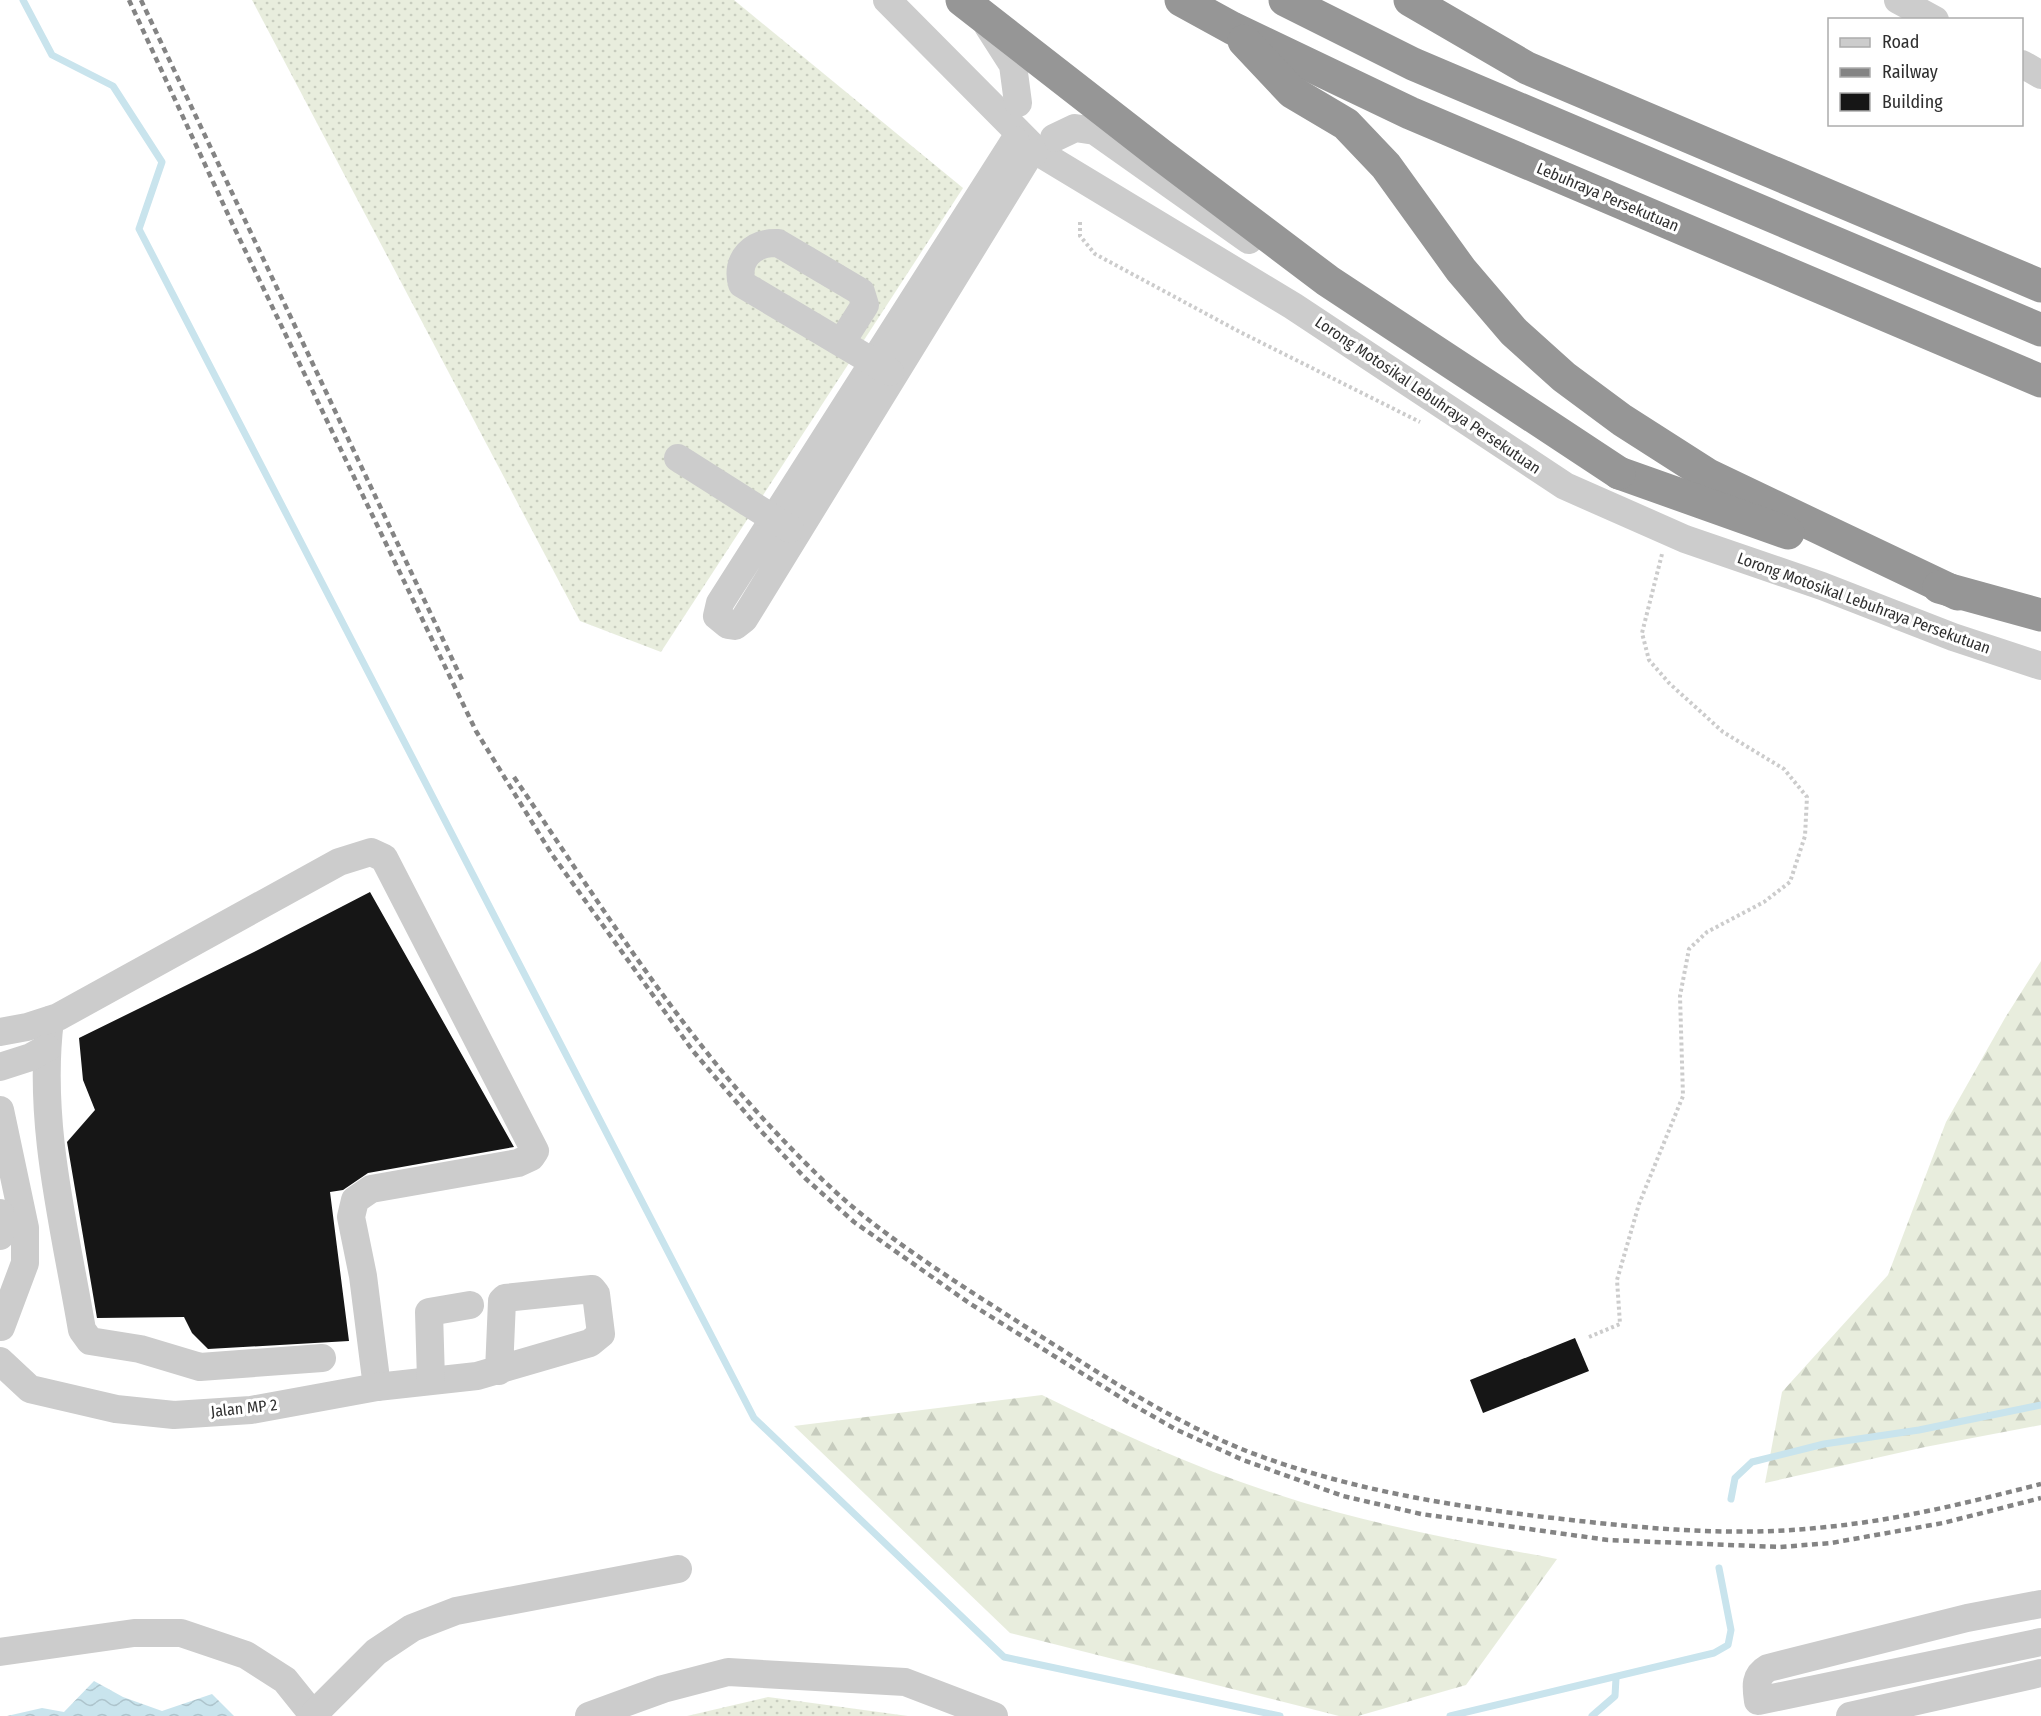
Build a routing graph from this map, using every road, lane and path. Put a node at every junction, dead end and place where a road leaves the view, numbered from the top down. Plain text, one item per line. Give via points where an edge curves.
1 (887, 0) edge
2 (964, 0) edge
3 (1181, 0) edge
4 (1285, 0) edge
5 (1410, 0) edge
6 (1898, 0) edge
7 (1931, 18) edge
8 (1233, 28) junction
9 (2023, 65) edge
10 (2041, 75) edge
11 (1018, 103) dead end
12 (1080, 222) dead end
13 (2041, 285) edge
14 (2041, 330) edge
15 (841, 343) dead end
16 (884, 368) junction
17 (2041, 381) edge
18 (1421, 423) dead end
19 (678, 458) dead end
20 (1692, 499) junction
21 (1685, 539) junction
22 (1654, 549) dead end
23 (1662, 554) junction
24 (1958, 594) junction
25 (2041, 615) edge
26 (2041, 666) edge
27 (0, 1032) edge
28 (48, 1034) junction
29 (0, 1067) edge
30 (0, 1110) edge
31 (0, 1213) edge
32 (0, 1236) edge
33 (470, 1305) dead end
34 (0, 1335) edge
35 (1589, 1337) dead end
36 (322, 1358) dead end
37 (0, 1361) edge
38 (500, 1371) dead end
39 (431, 1380) junction
40 (377, 1388) junction
41 (678, 1569) dead end
42 (2041, 1604) edge
43 (1967, 1618) junction
44 (2041, 1642) edge
45 (0, 1652) edge
46 (1975, 1655) junction
47 (2041, 1672) edge
48 (1758, 1709) edge
49 (314, 1716) edge
50 (589, 1716) edge
51 (994, 1716) edge
52 (1850, 1716) edge

1 - 21 street, Lorong Motosikal Lebuhraya Persekutuan via 1038,152 1293,306 1565,486
2 - 11 street via 994,33 1013,65
2 - 20 highway, bridge via 1328,281 1619,473
3 - 8 highway, Lebuhraya Persekutuan
4 - 14 highway via 1413,64
5 - 13 highway via 1527,68
6 - 7 street
8 - 17 highway, Lebuhraya Persekutuan via 1410,112
8 - 24 highway via 1292,92 1346,124 1386,166 1461,270 1514,332 1564,377 1708,475
9 - 10 street
12 - 18 path via 1080,236 1095,254 1240,333
15 - 16 street
16 - 19 street via 785,526
16 - 20 street via 1034,144 1076,128 1095,131 1367,325 1531,434 1609,481 1658,502
20 - 24 highway
21 - 23 path
21 - 26 street, Lorong Motosikal Lebuhraya Persekutuan
22 - 23 path
23 - 35 path via 1642,633 1649,660 1723,732 1784,769 1807,797 1805,836 1790,882 1764,902 1707,932 1689,950 1680,996 1683,1096 1639,1204 1617,1280 1620,1324
24 - 25 highway
27 - 28 street
28 - 29 street via 31,1057
28 - 36 street via 46,1070 52,1148 82,1330 90,1341 140,1349 200,1367
28 - 40 street via 339,862 371,852 384,858 535,1151 518,1162 371,1189 355,1200 351,1217
30 - 34 street via 25,1228 25,1263
31 - 32 street
33 - 39 street via 429,1312
37 - 40 street, Jalan MP 2 via 30,1389 116,1409 174,1415 251,1410
38 - 39 street, Jalan MP 2
39 - 40 street, Jalan MP 2
41 - 49 street via 456,1611 412,1628 376,1652
42 - 43 street
43 - 46 street
43 - 48 street via 1768,1668 1760,1672 1756,1681
44 - 46 street
45 - 49 street via 134,1633 182,1633 246,1655 285,1680
46 - 48 street
47 - 52 street
50 - 51 street via 663,1689 728,1672 905,1682

